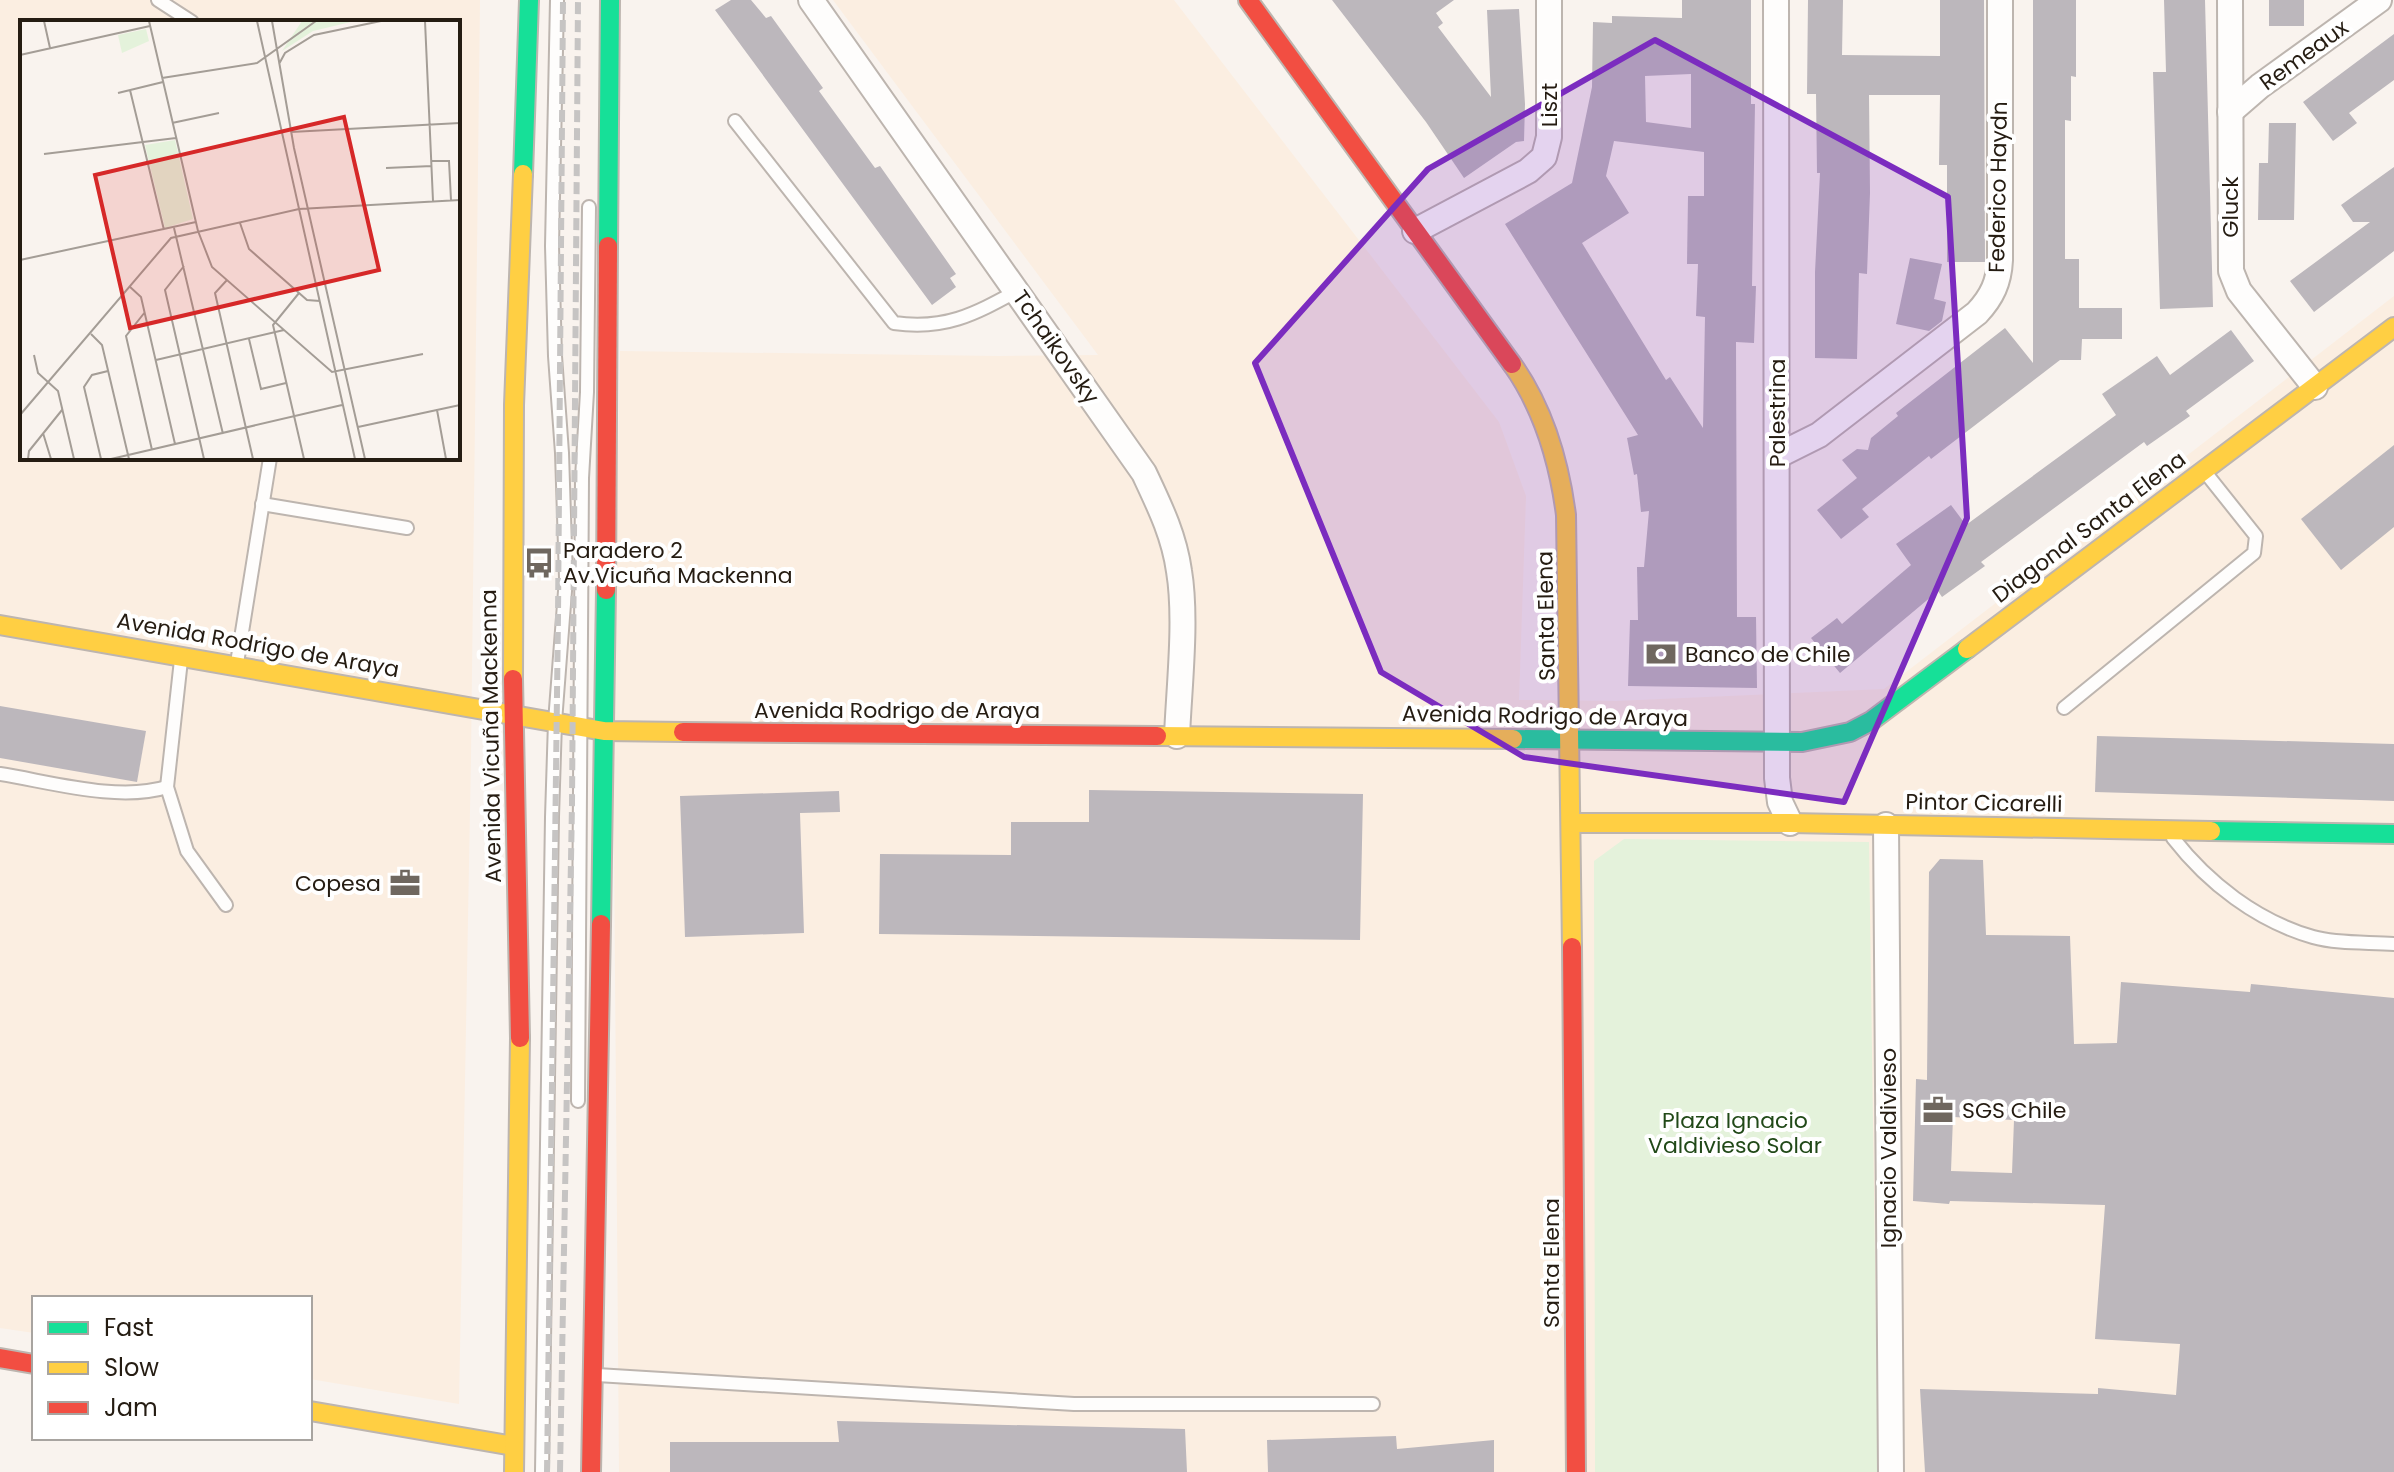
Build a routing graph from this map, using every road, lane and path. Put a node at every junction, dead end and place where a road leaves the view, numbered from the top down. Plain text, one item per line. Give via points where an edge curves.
1 (158, 0) edge
2 (529, 0) edge
3 (557, 0) edge
4 (610, 0) edge
5 (811, 0) edge
6 (1248, 0) edge
7 (1549, 0) edge
8 (1776, 0) edge
9 (2000, 0) edge
10 (2230, 0) edge
11 (2379, 0) edge
12 (189, 20) edge
13 (2230, 112) junction
14 (735, 121) dead end
15 (589, 192) dead end
16 (1415, 231) junction
17 (1017, 291) junction
18 (2394, 327) edge
19 (2315, 387) junction
20 (1777, 456) junction
21 (270, 460) edge
22 (2204, 470) junction
23 (262, 504) junction
24 (407, 528) dead end
25 (0, 625) edge
26 (181, 657) junction
27 (236, 666) junction
28 (2064, 708) dead end
29 (512, 713) junction
30 (555, 722) junction
31 (581, 726) junction
32 (604, 731) junction
33 (1177, 736) junction
34 (1572, 739) junction
35 (1777, 742) junction
36 (1802, 742) joint
37 (0, 774) edge
38 (167, 787) junction
39 (1572, 823) junction
40 (1790, 823) junction
41 (1886, 825) junction
42 (2168, 831) junction
43 (2394, 834) edge
44 (226, 905) dead end
45 (2394, 944) edge
46 (578, 1115) dead end
47 (0, 1358) edge
48 (32, 1364) edge
49 (592, 1374) junction
50 (1373, 1404) dead end
51 (312, 1411) edge
52 (514, 1446) junction
53 (514, 1472) edge
54 (542, 1472) edge
55 (591, 1472) edge
56 (1576, 1472) edge
57 (1891, 1472) edge

1 - 12 lane
2 - 29 main road, Avenida Vicuña Mackenna via 515,349
3 - 30 lane via 552,261 566,578
4 - 32 main road
5 - 17 street, Tchaikovsky
6 - 16 main road, Santa Elena
7 - 16 street, Liszt via 1549,137 1544,157 1528,171
8 - 20 street, Palestrina
9 - 20 street, Federico Haydn via 2000,260 1995,289 1977,313 1856,407 1819,435
10 - 13 street, Gluck
11 - 13 street, Remeaux
13 - 19 street, Gluck via 2234,281
14 - 17 lane via 894,323 950,322
15 - 31 lane
16 - 34 main road, Santa Elena via 1523,380 1558,463 1568,536
17 - 33 street, Tchaikovsky via 1144,473 1167,520 1180,572
18 - 19 main road, Diagonal Santa Elena
19 - 22 main road, Diagonal Santa Elena
20 - 35 street, Palestrina
21 - 23 lane
22 - 28 lane via 2256,536 2254,553
22 - 36 main road, Diagonal Santa Elena via 1871,721 1850,732
23 - 24 lane
23 - 27 lane
25 - 26 main road, Avenida Rodrigo de Araya
26 - 27 main road, Avenida Rodrigo de Araya
26 - 38 lane
27 - 29 main road, Avenida Rodrigo de Araya
29 - 30 main road, Avenida Rodrigo de Araya
29 - 52 main road, Avenida Vicuña Mackenna via 520,1005
30 - 31 main road, Avenida Rodrigo de Araya
30 - 54 lane
31 - 32 main road, Avenida Rodrigo de Araya
31 - 46 lane
32 - 33 main road, Avenida Rodrigo de Araya
32 - 49 main road
33 - 34 main road, Avenida Rodrigo de Araya
34 - 35 main road, Avenida Rodrigo de Araya
34 - 39 main road, Santa Elena
35 - 36 main road, Avenida Rodrigo de Araya
35 - 40 street, Palestrina via 1780,802
37 - 38 lane via 114,792 147,793
38 - 44 lane via 187,851
39 - 40 main road, Pintor Cicarelli
39 - 56 main road, Santa Elena
40 - 41 main road, Pintor Cicarelli
41 - 42 main road, Pintor Cicarelli
41 - 57 street, Ignacio Valdivieso
42 - 43 main road, Pintor Cicarelli
42 - 45 lane via 2194,865 2261,917 2316,938
47 - 48 main road
49 - 50 lane via 1074,1404
49 - 55 main road
51 - 52 main road
52 - 53 main road, Avenida Vicuña Mackenna

